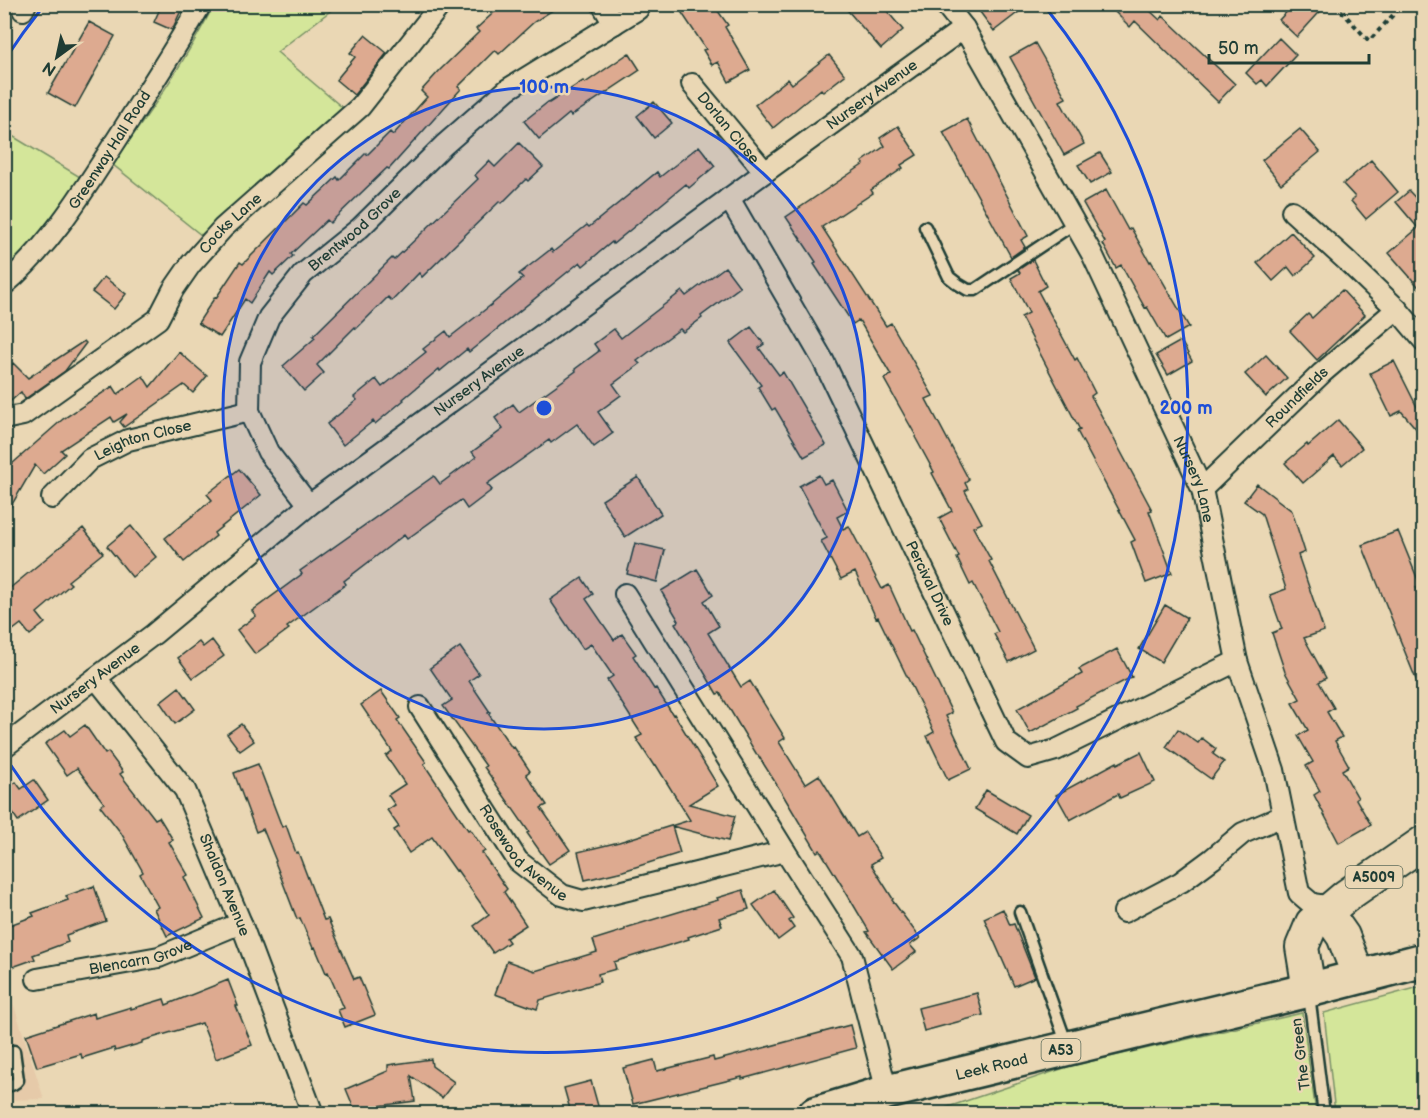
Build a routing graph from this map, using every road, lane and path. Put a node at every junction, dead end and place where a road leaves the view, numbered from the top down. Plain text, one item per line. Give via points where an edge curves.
1 (201, 4) edge
2 (441, 4) edge
3 (602, 4) edge
4 (945, 4) edge
5 (1335, 4) edge
6 (1403, 4) edge
7 (638, 9) dead end
8 (614, 24) junction
9 (964, 28) junction
10 (692, 84) dead end
11 (765, 172) junction
12 (729, 198) junction
13 (1292, 211) dead end
14 (1075, 223) junction
15 (926, 227) dead end
16 (4, 285) edge
17 (1397, 309) junction
18 (1424, 341) edge
19 (249, 411) junction
20 (14, 417) edge
21 (4, 434) edge
22 (1202, 489) junction
23 (52, 498) dead end
24 (309, 505) junction
25 (625, 594) dead end
26 (1237, 661) junction
27 (96, 678) junction
28 (420, 707) dead end
29 (4, 747) edge
30 (1283, 816) junction
31 (1424, 842) edge
32 (785, 851) junction
33 (1331, 911) junction
34 (1020, 912) dead end
35 (1124, 912) dead end
36 (242, 923) junction
37 (1424, 960) edge
38 (1359, 977) junction
39 (37, 979) dead end
40 (1309, 990) junction
41 (1068, 1048) junction
42 (14, 1051) dead end
43 (4, 1086) edge
44 (887, 1092) junction
45 (314, 1113) edge
46 (814, 1113) edge
47 (1324, 1113) edge

1 - 16 street, Greenway Hall Road via 59,227 21,272
2 - 20 street, Cocks Lane via 360,107 223,228 172,290 158,319
3 - 8 street
4 - 9 street, Nursery Lane
5 - 6 path via 1369,41
7 - 8 street, Brentwood Grove
8 - 19 street, Brentwood Grove via 508,88 360,228 303,274 269,317 250,362
9 - 11 street, Nursery Avenue
9 - 14 street, Nursery Lane
10 - 11 street, Dorlan Close
11 - 12 street, Nursery Avenue
12 - 24 street, Nursery Avenue
12 - 26 street, Percival Drive via 823,360 1006,742 1028,758 1056,750
13 - 17 street
14 - 15 lane via 975,290 968,290 949,277
14 - 22 street, Nursery Lane
17 - 18 street
17 - 22 street, Roundfields via 1322,373
19 - 23 street, Leighton Close via 128,441 90,459
19 - 24 street, Brentwood Grove via 268,452
20 - 21 street, Cocks Lane
22 - 26 street, Nursery Lane
24 - 27 street, Nursery Avenue
25 - 32 street
26 - 30 street, Nursery Lane via 1274,770
27 - 29 street, Nursery Avenue
27 - 36 street, Shaldon Avenue via 185,790
28 - 32 street, Rosewood Avenue via 518,861 562,895 583,901
30 - 33 street, Nursery Lane via 1299,893 1312,904
30 - 35 street via 1244,833 1181,882
31 - 33 main road, A5009 via 1346,896
32 - 44 street via 852,956
33 - 38 main road
33 - 40 main road, A5009 via 1312,923 1302,947
34 - 41 lane
36 - 39 street, Blencarn Grove via 159,957
36 - 45 street, Shaldon Avenue
37 - 38 highway, A53
38 - 40 highway, A53
40 - 41 highway, Leek Road / A53
40 - 47 lane, The Green
41 - 44 highway, Leek Road / A53
42 - 43 lane via 18,1080
44 - 46 highway, Leek Road / A53

